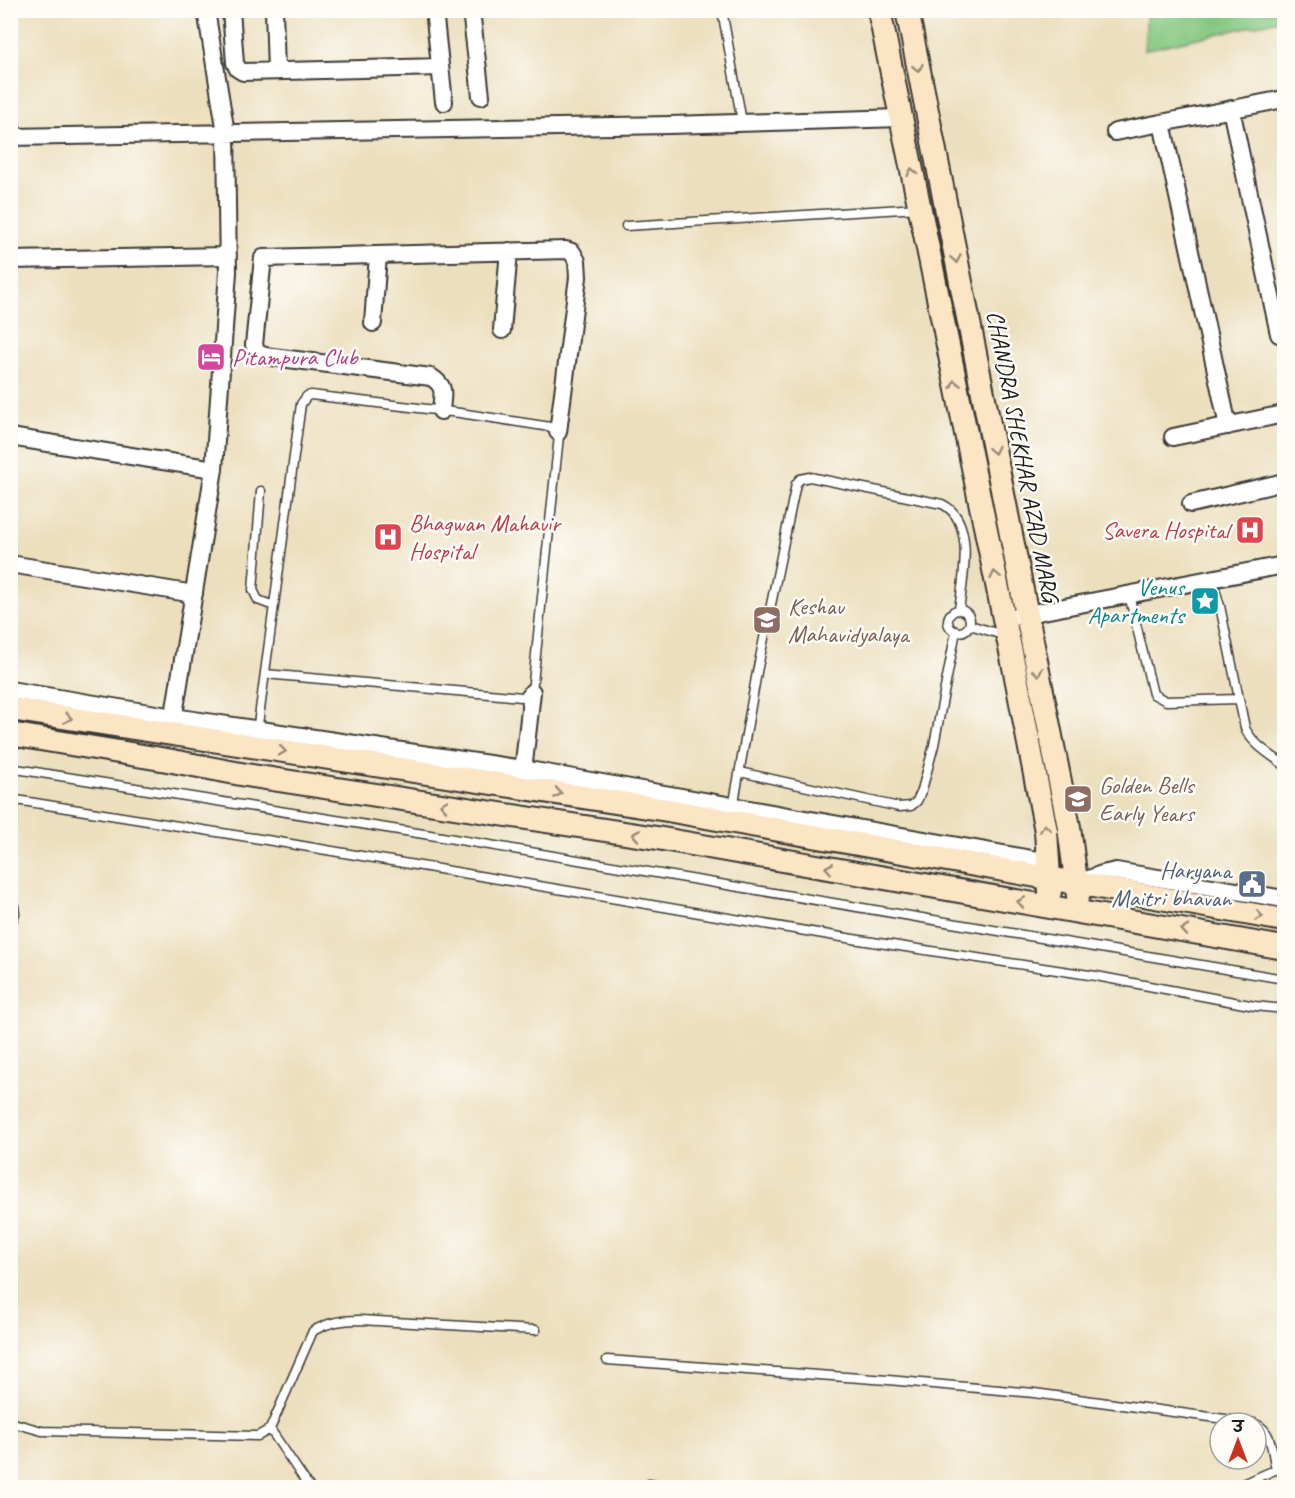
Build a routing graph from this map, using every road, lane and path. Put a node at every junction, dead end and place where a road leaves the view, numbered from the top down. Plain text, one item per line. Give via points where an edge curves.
1 (206, 10) edge
2 (231, 10) edge
3 (274, 10) edge
4 (434, 10) edge
5 (471, 10) edge
6 (722, 10) edge
7 (879, 10) edge
8 (907, 10) edge
9 (440, 67) junction
10 (238, 69) junction
11 (216, 70) junction
12 (276, 70) junction
13 (482, 96) dead end
14 (1284, 99) edge
15 (444, 102) dead end
16 (1231, 109) junction
17 (901, 118) junction
18 (742, 122) junction
19 (1162, 123) junction
20 (1115, 132) dead end
21 (226, 133) junction
22 (10, 137) edge
23 (919, 208) junction
24 (626, 226) dead end
25 (509, 251) junction
26 (378, 255) junction
27 (228, 256) junction
28 (10, 260) edge
29 (373, 323) dead end
30 (502, 330) dead end
31 (1279, 334) dead end
32 (441, 411) junction
33 (1284, 414) edge
34 (1228, 426) junction
35 (558, 432) junction
36 (10, 437) edge
37 (1173, 437) dead end
38 (214, 469) junction
39 (1284, 482) edge
40 (261, 491) dead end
41 (1191, 504) dead end
42 (10, 564) edge
43 (1284, 565) edge
44 (1212, 579) junction
45 (194, 594) junction
46 (1129, 595) junction
47 (274, 606) junction
48 (959, 610) junction
49 (1027, 614) junction
50 (970, 625) junction
51 (1006, 627) junction
52 (956, 631) junction
53 (265, 674) junction
54 (10, 690) edge
55 (532, 692) junction
56 (1239, 699) junction
57 (10, 710) edge
58 (172, 725) junction
59 (10, 735) edge
60 (254, 738) junction
61 (1284, 765) edge
62 (10, 768) edge
63 (740, 772) junction
64 (246, 774) junction
65 (522, 778) junction
66 (10, 798) edge
67 (732, 814) junction
68 (1049, 870) junction
69 (1078, 883) junction
70 (1284, 899) edge
71 (10, 903) edge
72 (1050, 907) junction
73 (1078, 912) junction
74 (1284, 920) edge
75 (10, 925) edge
76 (1284, 948) edge
77 (1284, 979) edge
78 (1284, 1009) edge
79 (536, 1330) dead end
80 (607, 1360) dead end
81 (1208, 1417) edge
82 (10, 1422) edge
83 (270, 1430) junction
84 (1268, 1433) edge
85 (1280, 1468) edge
86 (649, 1484) dead end
87 (310, 1488) edge
88 (671, 1488) edge
89 (1233, 1488) edge

1 - 11 street
2 - 10 street
3 - 12 street
4 - 9 street
5 - 13 street
6 - 18 lane
7 - 17 main road, CHANDRA SHEKHAR AZAD MARG
8 -> 49 main road, CHANDRA SHEKHAR AZAD MARG
9 - 12 street
9 - 15 street
10 - 11 street
10 - 12 street via 247,73
11 - 21 street
14 - 16 street
16 - 19 street
16 - 31 street
17 - 18 street
23 -> 17 main road, CHANDRA SHEKHAR AZAD MARG
18 - 21 street
19 - 20 street
19 - 34 street
21 - 22 street
21 - 27 street
23 - 24 lane
51 -> 23 main road, CHANDRA SHEKHAR AZAD MARG
25 - 26 street
25 - 30 street
25 - 35 street via 566,250 576,256 578,277
26 - 29 street
26 - 32 street via 263,258 254,345 257,353 430,377 443,388
27 - 28 street
27 - 38 street
32 - 35 lane via 554,427
32 - 47 lane via 311,395 303,399
33 - 34 street
34 - 37 street
35 - 55 lane
36 - 38 street
38 - 45 street
39 - 41 street
40 - 47 lane via 253,590 258,600
42 - 45 street
43 - 44 street
44 - 46 street
44 - 56 lane
45 - 58 street
46 - 49 street
46 - 56 lane via 1153,694 1166,701
47 - 53 lane
48 - 50 lane via 968,615
48 - 52 lane via 949,619
48 - 63 lane via 966,550 951,508 818,478 800,479 757,672
49 - 51 street
49 -> 69 main road, CHANDRA SHEKHAR AZAD MARG
50 - 51 lane
50 - 52 lane
68 -> 51 main road, CHANDRA SHEKHAR AZAD MARG via 1046,831
52 - 63 lane via 934,745 922,790 911,806 899,807
53 - 55 lane via 522,697
53 - 60 lane
54 - 58 street
55 - 65 street
56 - 61 lane via 1249,736
57 -> 58 main road
58 - 60 main road
59 - 64 main road
60 - 64 main road
60 - 65 main road
62 - 77 lane
63 - 67 lane
72 -> 64 main road via 657,838
65 - 67 main road
66 - 78 lane
67 - 68 main road
68 - 69 main road
68 - 72 main road, CHANDRA SHEKHAR AZAD MARG
69 - 70 street via 1116,871
69 - 73 main road, CHANDRA SHEKHAR AZAD MARG
69 -> 74 main road
71 - 75 lane via 15,914
72 - 73 main road
76 -> 73 main road
79 - 83 lane via 360,1320 327,1323 313,1331
80 - 81 lane via 1034,1393
82 - 83 lane via 42,1431 231,1437 258,1436
83 - 87 lane
84 - 85 lane
85 - 89 lane
86 - 88 lane

